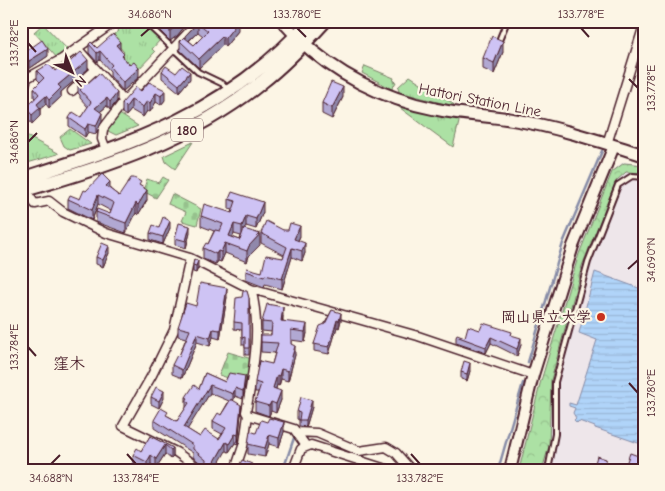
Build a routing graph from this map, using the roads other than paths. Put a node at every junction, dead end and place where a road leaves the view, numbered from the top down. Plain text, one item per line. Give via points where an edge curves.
1 (116, 21) edge
2 (144, 21) edge
3 (199, 21) edge
4 (282, 21) edge
5 (310, 21) edge
6 (325, 21) edge
7 (506, 21) edge
8 (644, 25) edge
9 (300, 40) junction
10 (497, 45) edge
11 (77, 48) junction
12 (173, 50) junction
13 (21, 66) edge
14 (96, 69) junction
15 (27, 78) junction
16 (72, 91) dead end
17 (229, 91) junction
18 (21, 97) edge
19 (124, 101) junction
20 (610, 145) junction
21 (107, 152) junction
22 (644, 155) edge
23 (644, 177) edge
24 (22, 186) edge
25 (190, 258) junction
26 (251, 289) junction
27 (533, 375) junction
28 (248, 415) junction
29 (299, 434) junction
30 (306, 446) junction
31 (367, 467) edge
32 (201, 470) edge
33 (235, 470) edge
34 (293, 470) edge
35 (389, 470) edge
36 (411, 470) edge
37 (510, 470) edge
38 (548, 470) edge

1 - 11 street
2 - 12 lane
3 - 12 street
4 - 9 street
5 - 9 highway, 180
6 - 9 highway, 180
7 - 10 lane
8 - 20 street
9 - 17 highway, 180
9 - 20 main road, Hattori Station Line via 355,80 412,103 516,120
9 - 24 highway, 180 via 255,88 177,136 112,163
11 - 14 street
11 - 15 street
12 - 17 lane via 198,72 223,84
12 - 19 street
13 - 15 street
14 - 16 street
14 - 19 street
15 - 18 street
17 - 21 highway, 180 via 173,125
19 - 21 street via 103,129 102,139
20 - 22 main road, Hattori Station Line
20 - 27 street via 573,246
21 - 24 highway, 180
23 - 38 lane via 632,176 618,185 588,262 555,382 555,434
24 - 25 street via 34,204 49,201 63,212 106,234
25 - 26 street
25 - 32 street via 174,330 123,426 176,452
26 - 27 street via 418,336
26 - 28 street via 255,352
27 - 37 street
28 - 29 street via 294,429
28 - 33 street via 244,443
29 - 30 street
29 - 36 street via 317,433 359,451 386,447
30 - 31 street via 311,445
30 - 34 street via 301,449
31 - 35 street

